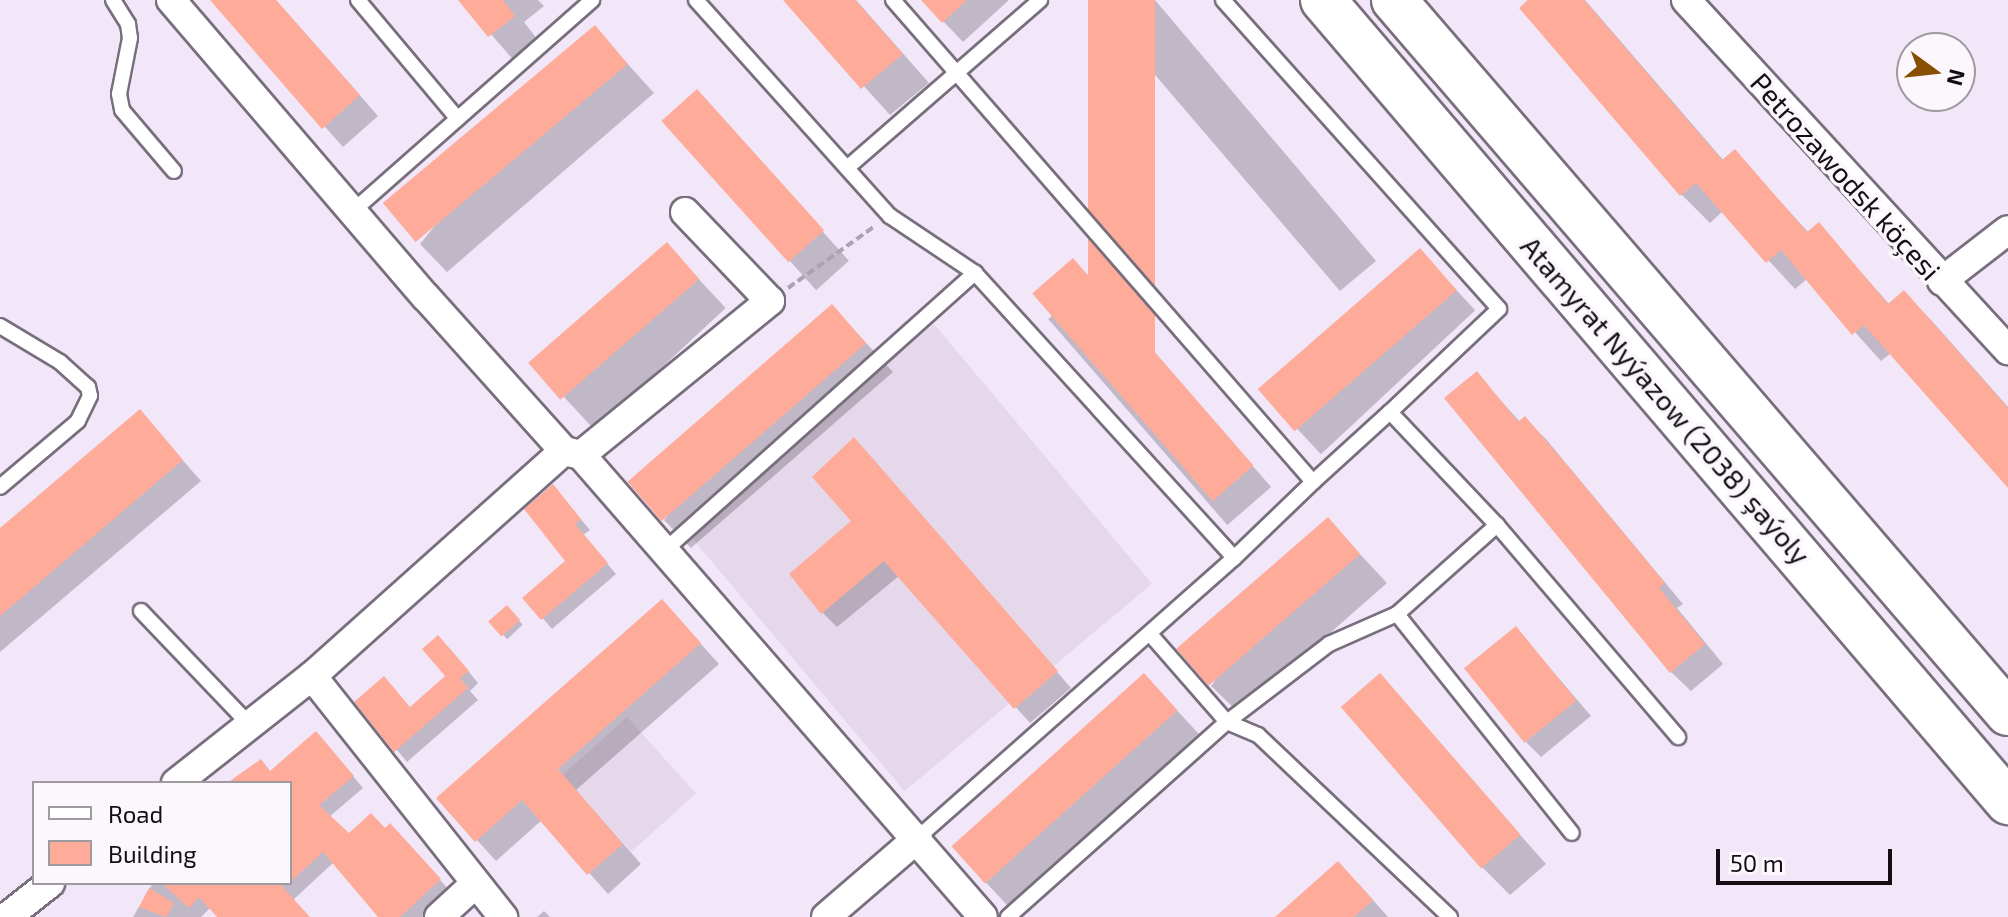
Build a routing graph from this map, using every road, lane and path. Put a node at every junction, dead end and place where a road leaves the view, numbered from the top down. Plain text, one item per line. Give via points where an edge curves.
1 (113, 0) edge
2 (171, 0) edge
3 (358, 0) edge
4 (592, 0) edge
5 (696, 0) edge
6 (893, 0) edge
7 (1040, 0) edge
8 (1223, 0) edge
9 (1323, 0) edge
10 (1394, 0) edge
11 (1686, 0) edge
12 (956, 73) junction
13 (458, 119) junction
14 (847, 168) junction
15 (174, 171) dead end
16 (353, 211) junction
17 (685, 212) dead end
18 (890, 216) junction
19 (2008, 230) edge
20 (975, 273) junction
21 (1942, 281) junction
22 (770, 301) junction
23 (0, 326) edge
24 (2008, 350) edge
25 (1390, 412) junction
26 (573, 453) junction
27 (1313, 482) junction
28 (0, 487) edge
29 (1497, 525) junction
30 (665, 550) junction
31 (1234, 558) junction
32 (141, 611) dead end
33 (1397, 614) junction
34 (1150, 634) junction
35 (312, 676) junction
36 (2008, 713) edge
37 (1227, 722) junction
38 (250, 725) junction
39 (1678, 737) dead end
40 (179, 781) edge
41 (2008, 802) edge
42 (1572, 833) dead end
43 (918, 838) junction
44 (475, 884) junction
45 (47, 885) edge
46 (7, 917) edge
47 (439, 917) edge
48 (503, 917) edge
49 (826, 917) edge
50 (983, 917) edge
51 (1008, 917) edge
52 (1450, 917) edge

1 - 15 lane via 130,38 119,94 122,110
2 - 16 street
3 - 13 lane
4 - 13 lane
5 - 14 lane
6 - 12 lane
7 - 12 lane
8 - 25 lane via 1499,309
9 - 41 main road, Atamyrat Nyýazow (2038) şaýoly
10 - 36 main road, Atamyrat Nyýazow (2038) şaýoly
11 - 21 street, Petrozawodsk köçesi
12 - 14 lane
12 - 27 lane
13 - 16 lane
14 - 18 lane
16 - 26 street
17 - 22 street
18 - 20 lane
18 - 22 path
19 - 21 street
20 - 30 lane
20 - 31 lane
21 - 24 street, Petrozawodsk köçesi
22 - 26 street
23 - 28 lane via 60,362 88,387 90,396 78,421
25 - 27 lane
25 - 29 lane
26 - 30 street
26 - 35 street
27 - 31 lane
29 - 33 lane
29 - 39 lane
30 - 43 street
31 - 34 lane
32 - 38 lane
33 - 37 lane via 1329,644
33 - 42 lane
34 - 37 lane
34 - 43 lane
35 - 38 street
35 - 44 street
37 - 51 lane
37 - 52 lane via 1258,735
38 - 40 street
43 - 49 street
43 - 50 street
44 - 47 street
44 - 48 street
45 - 46 street

